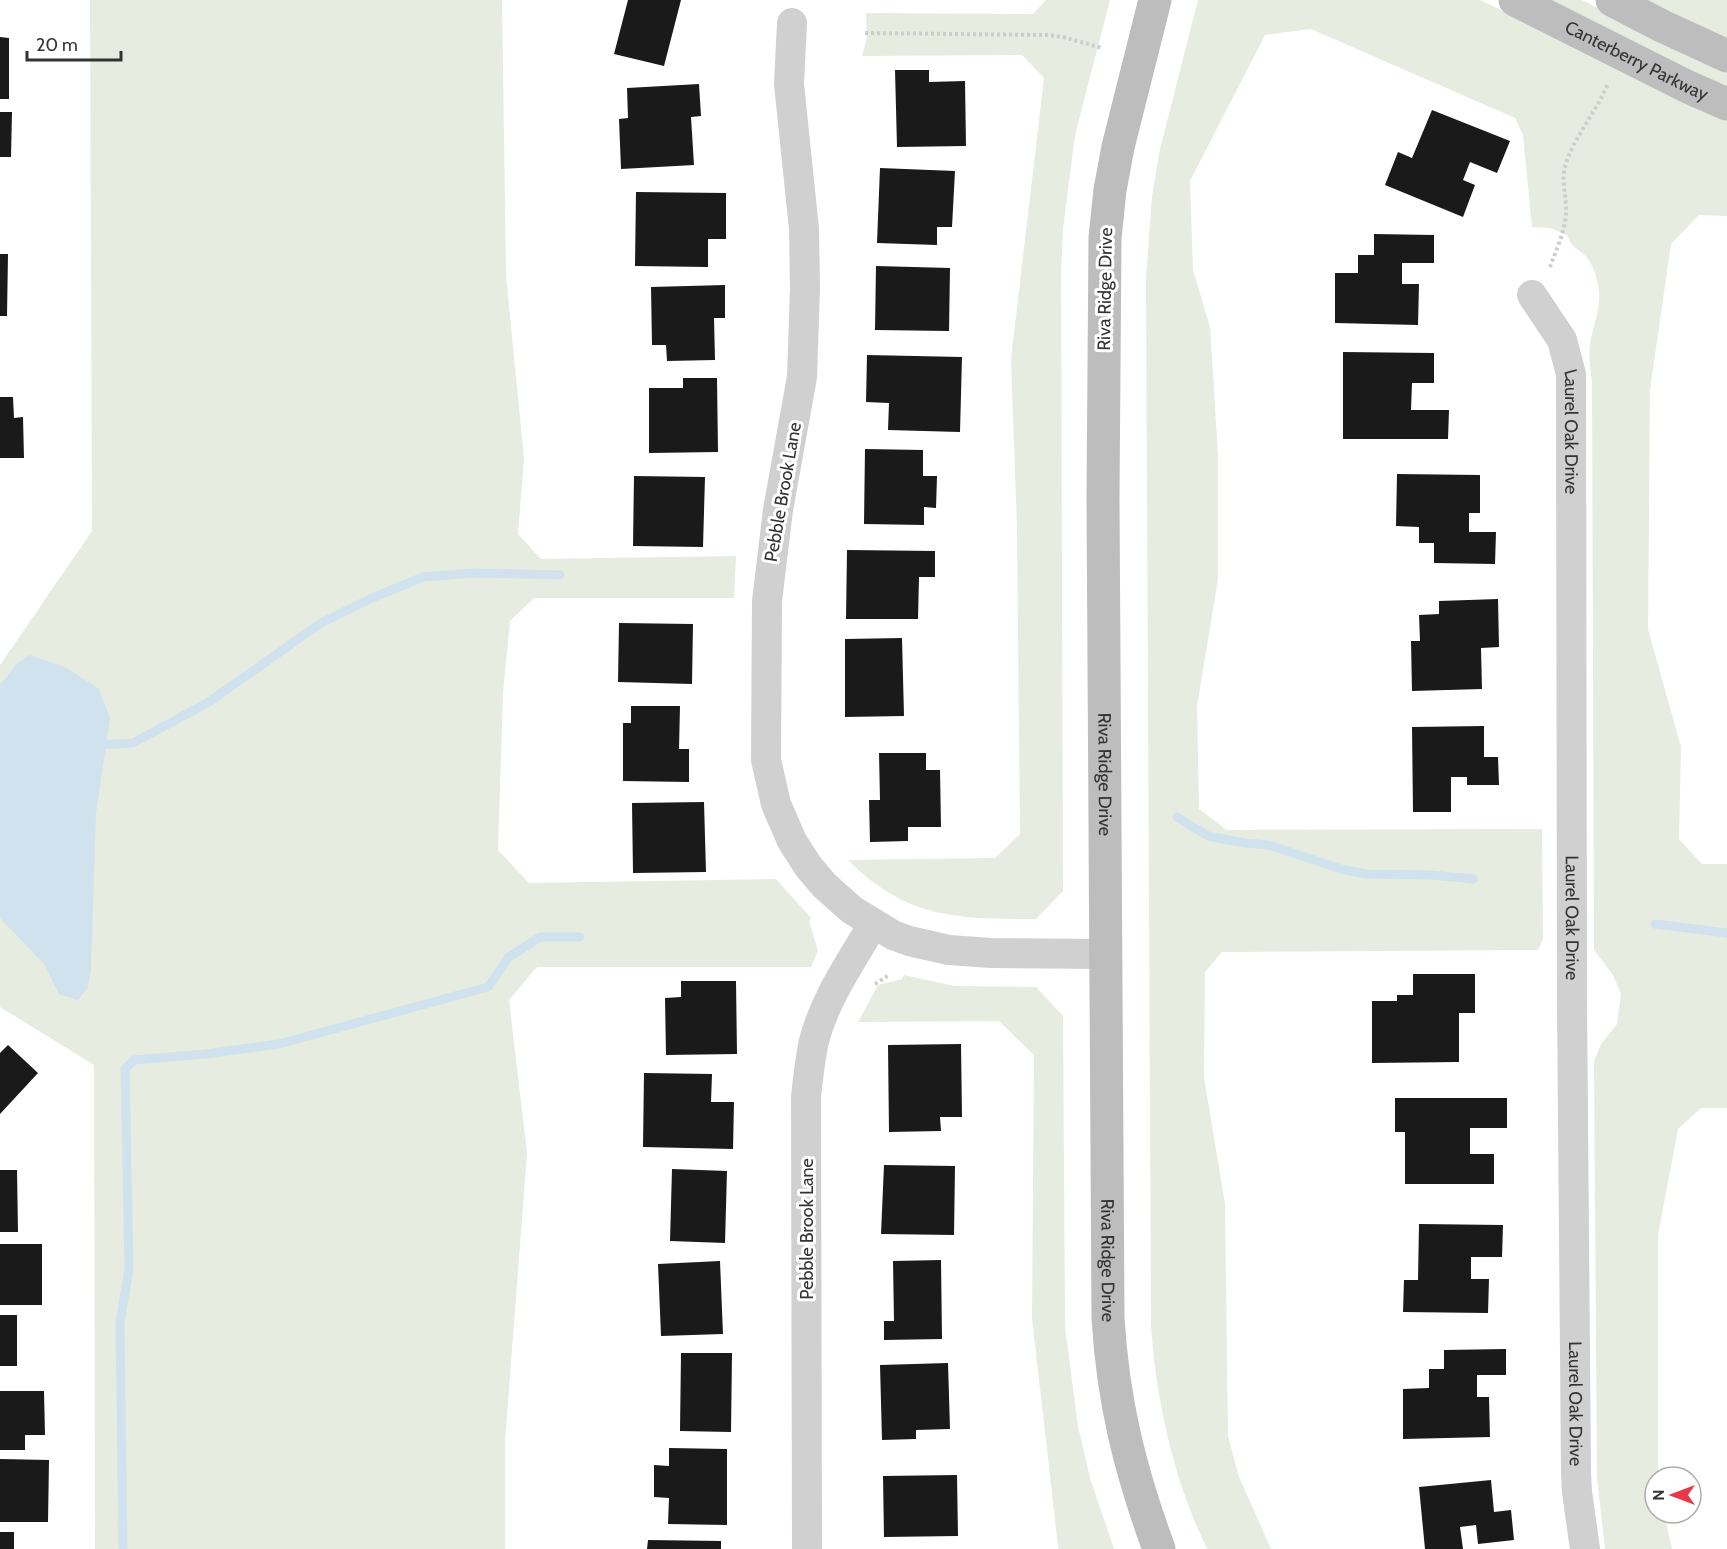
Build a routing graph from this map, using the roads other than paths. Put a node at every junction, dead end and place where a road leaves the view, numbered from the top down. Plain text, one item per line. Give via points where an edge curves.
1 (1155, 0) edge
2 (1515, 0) edge
3 (1612, 0) edge
4 (792, 23) dead end
5 (1727, 56) edge
6 (1727, 104) edge
7 (1532, 295) dead end
8 (873, 924) junction
9 (1105, 954) junction
10 (807, 1549) edge
11 (1159, 1549) edge
12 (1585, 1549) edge

1 - 9 street, Riva Ridge Drive via 1118,147 1105,238
2 - 6 street, Canterberry Parkway
3 - 5 street
4 - 8 street, Pebble Brook Lane via 789,84 805,253 804,351 770,570 766,760 776,804 801,855 824,885
7 - 12 street, Laurel Oak Drive via 1562,340 1571,374 1576,1472
8 - 9 street, Pebble Brook Lane via 909,941 949,950
8 - 10 street, Pebble Brook Lane via 828,1003 808,1074
9 - 11 street, Riva Ridge Drive via 1107,1285 1112,1370 1128,1452

